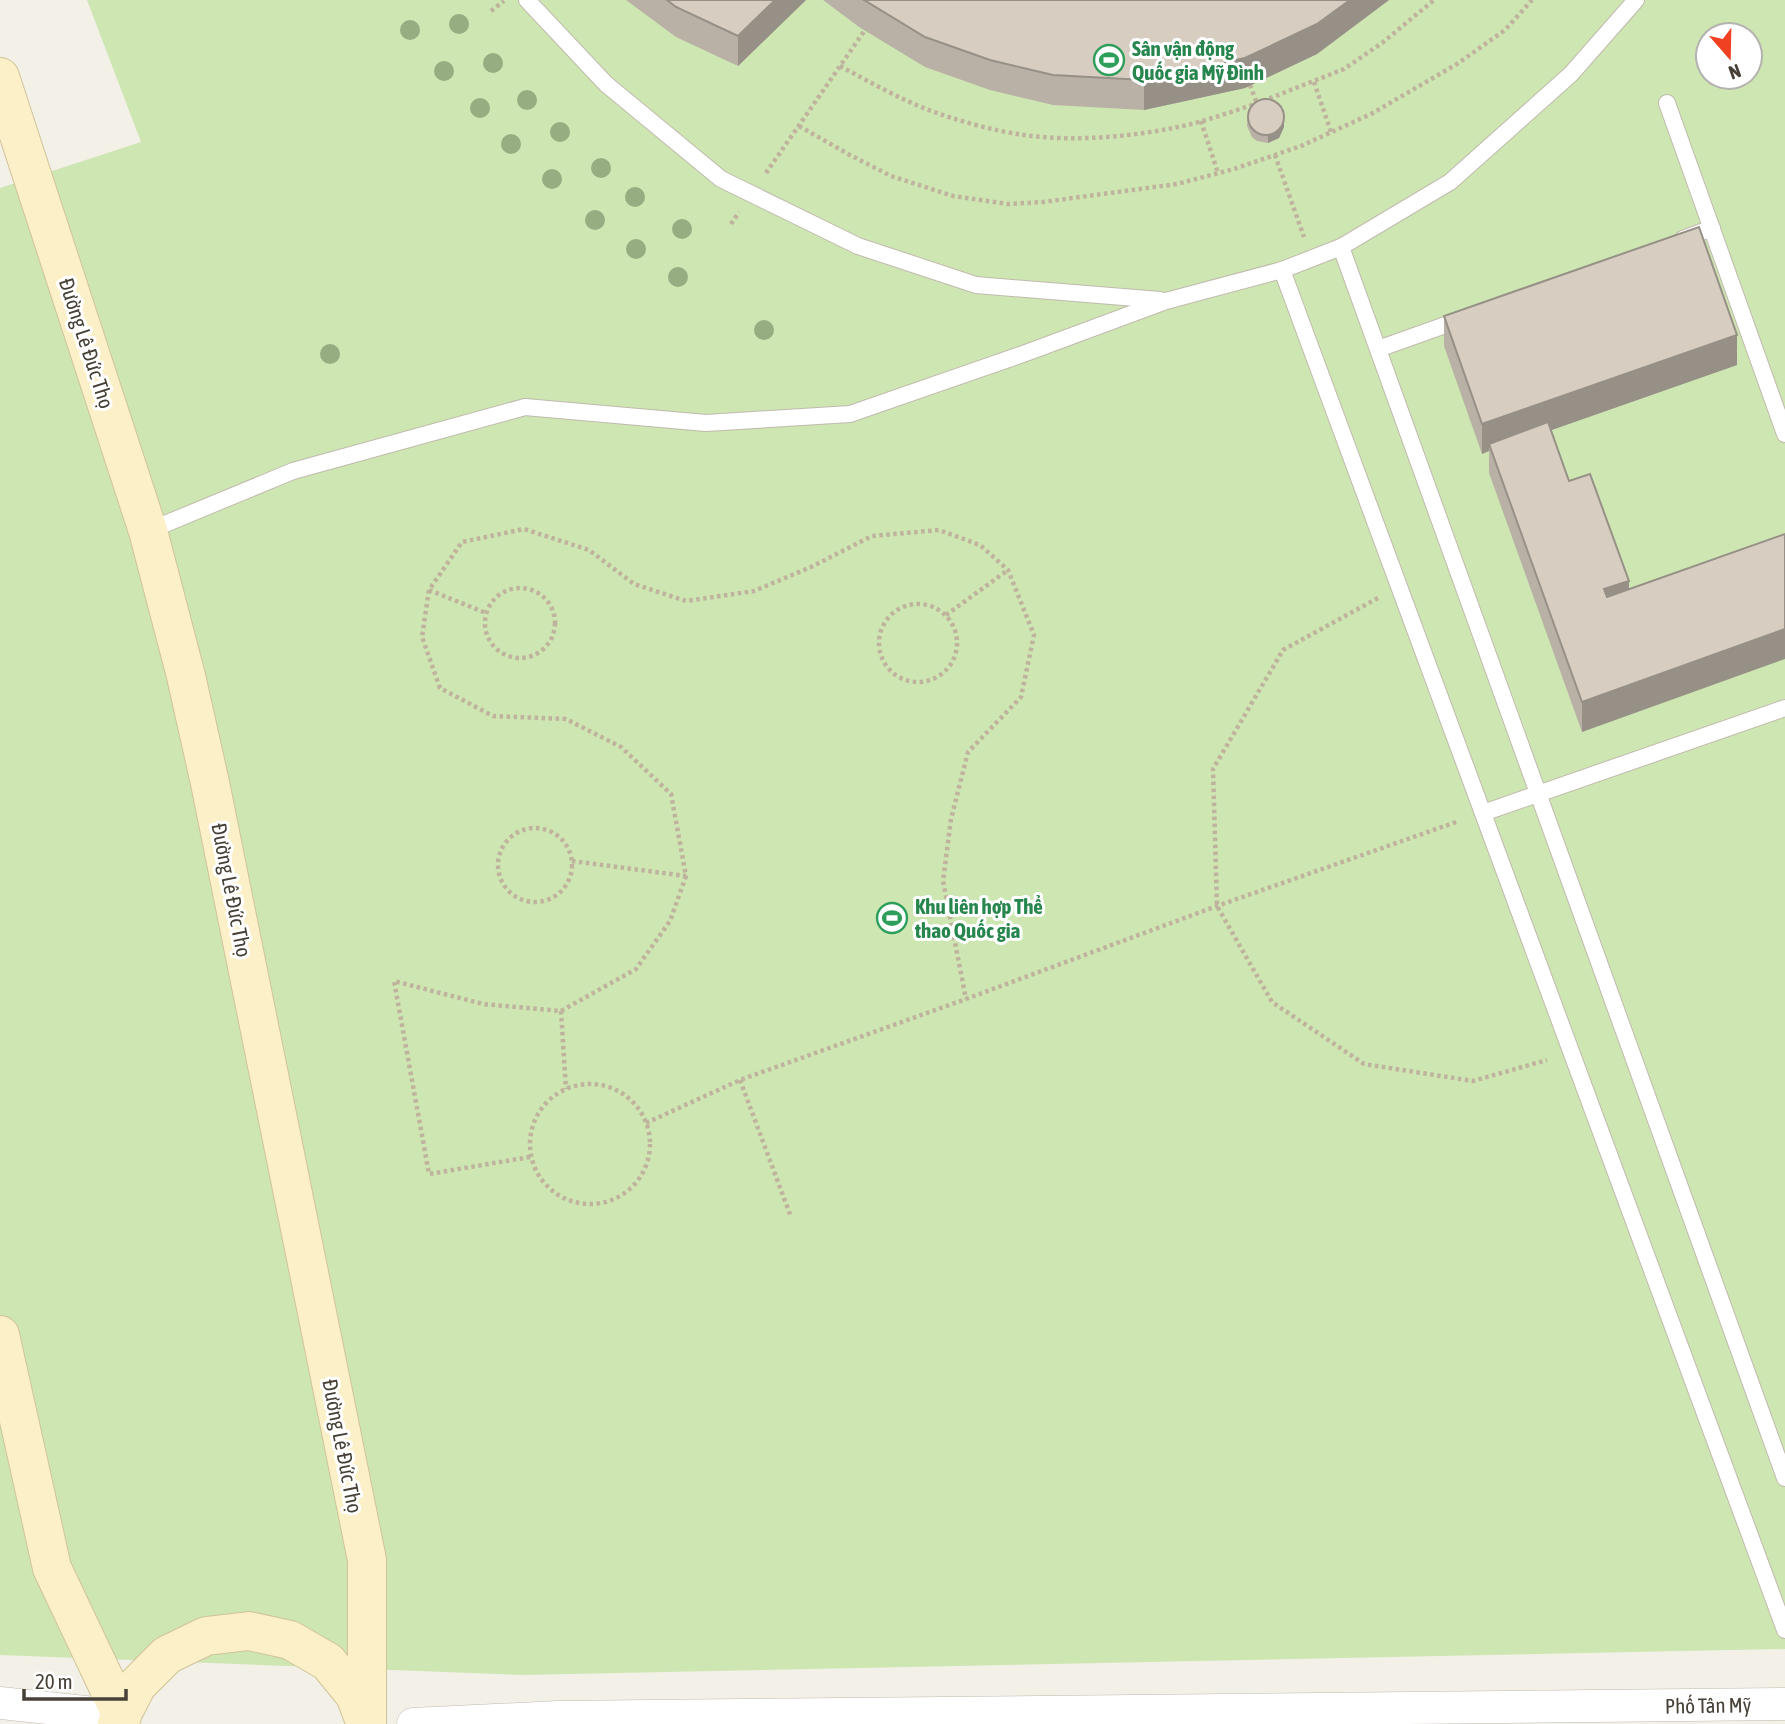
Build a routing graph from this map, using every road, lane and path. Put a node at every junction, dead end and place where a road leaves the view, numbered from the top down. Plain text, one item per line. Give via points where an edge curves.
1 (505, 0) edge
2 (527, 0) edge
3 (1434, 0) edge
4 (1532, 0) edge
5 (1636, 0) edge
6 (491, 11) dead end
7 (865, 30) edge
8 (840, 66) junction
9 (0, 76) edge
10 (1314, 82) junction
11 (1250, 85) edge
12 (1667, 103) dead end
13 (1257, 104) junction
14 (1201, 121) junction
15 (799, 126) junction
16 (1331, 132) junction
17 (1275, 155) junction
18 (1218, 173) junction
19 (751, 194) junction
20 (1295, 210) dead end
21 (731, 223) dead end
22 (1712, 228) junction
23 (1673, 242) edge
24 (1341, 247) junction
25 (1282, 270) junction
26 (1166, 301) junction
27 (1481, 312) edge
28 (1378, 349) junction
29 (1785, 434) edge
30 (148, 531) junction
31 (1008, 570) junction
32 (1399, 587) junction
33 (429, 590) junction
34 (486, 613) junction
35 (946, 615) junction
36 (1785, 708) edge
37 (1538, 794) junction
38 (1483, 813) junction
39 (572, 861) junction
40 (686, 876) junction
41 (1217, 906) junction
42 (965, 999) junction
43 (561, 1011) junction
44 (1572, 1053) junction
45 (740, 1080) junction
46 (566, 1089) junction
47 (646, 1123) junction
48 (530, 1157) junction
49 (791, 1217) dead end
50 (0, 1335) edge
51 (1785, 1478) edge
52 (1785, 1630) edge
53 (0, 1703) edge
54 (1785, 1704) edge
55 (119, 1720) edge
56 (366, 1724) edge
57 (413, 1724) edge

1 - 6 path
2 - 19 lane via 606,84 721,179
3 - 10 path via 1344,69
4 - 16 path via 1505,30 1457,64
5 - 24 lane via 1571,74 1450,181
7 - 8 path
8 - 14 path via 927,109 1024,135 1085,138 1138,134
8 - 15 path
9 - 30 main road, Đường Lê Đức Thọ
10 - 13 path
10 - 16 path
11 - 13 path
12 - 22 lane
13 - 14 path
14 - 18 path
15 - 18 path via 891,176 953,196 1008,204 1177,184
15 - 19 path
16 - 17 path
17 - 18 path
17 - 20 path
19 - 21 path
19 - 26 lane via 859,246 976,285
22 - 23 lane
22 - 29 lane
24 - 25 lane
24 - 28 lane
25 - 26 lane
25 - 32 lane
26 - 30 lane via 850,414 706,423 525,407 293,471
27 - 28 lane
28 - 37 lane
30 - 56 main road, Đường Lê Đức Thọ via 214,799 367,1560
31 - 33 path via 981,545 939,530 872,536 754,591 686,601 634,584 589,550 524,529 462,542
31 - 35 path
31 - 42 path via 1034,635 1021,697 968,752 951,818 943,881
32 - 38 lane
32 - 41 path via 1283,650 1213,769
33 - 34 path
33 - 40 path via 422,638 440,688 493,716 566,719 621,747 671,794
34 - 34 path via 498,595 519,587 530,589 548,601 554,632 539,652 516,658 494,647 487,637
35 - 35 path via 957,640 950,666 928,681 914,682 890,670 879,648 879,636 891,615 912,604 925,604
36 - 37 lane
37 - 38 lane
37 - 51 lane
38 - 41 path
38 - 44 lane
39 - 39 path via 567,884 548,900 523,900 512,894 500,874 499,861 508,840 529,828 553,832 569,849
39 - 40 path
40 - 43 path via 670,921 636,969
41 - 42 path
41 - 44 path via 1272,1002 1364,1064 1473,1081
42 - 45 path
43 - 46 path
43 - 48 path via 483,1004 394,981 429,1174
44 - 52 lane
45 - 47 path
45 - 49 path
46 - 47 path via 584,1084 623,1093
46 - 48 path via 548,1100 535,1116
47 - 48 path via 650,1143 643,1171 624,1193 606,1202 587,1204 559,1195 538,1175
50 - 55 main road via 52,1568
53 - 55 street
54 - 57 street, Phố Tân Mỹ via 558,1717
55 - 56 main road via 137,1685 167,1655 206,1636 248,1631 290,1640 328,1662 355,1695

